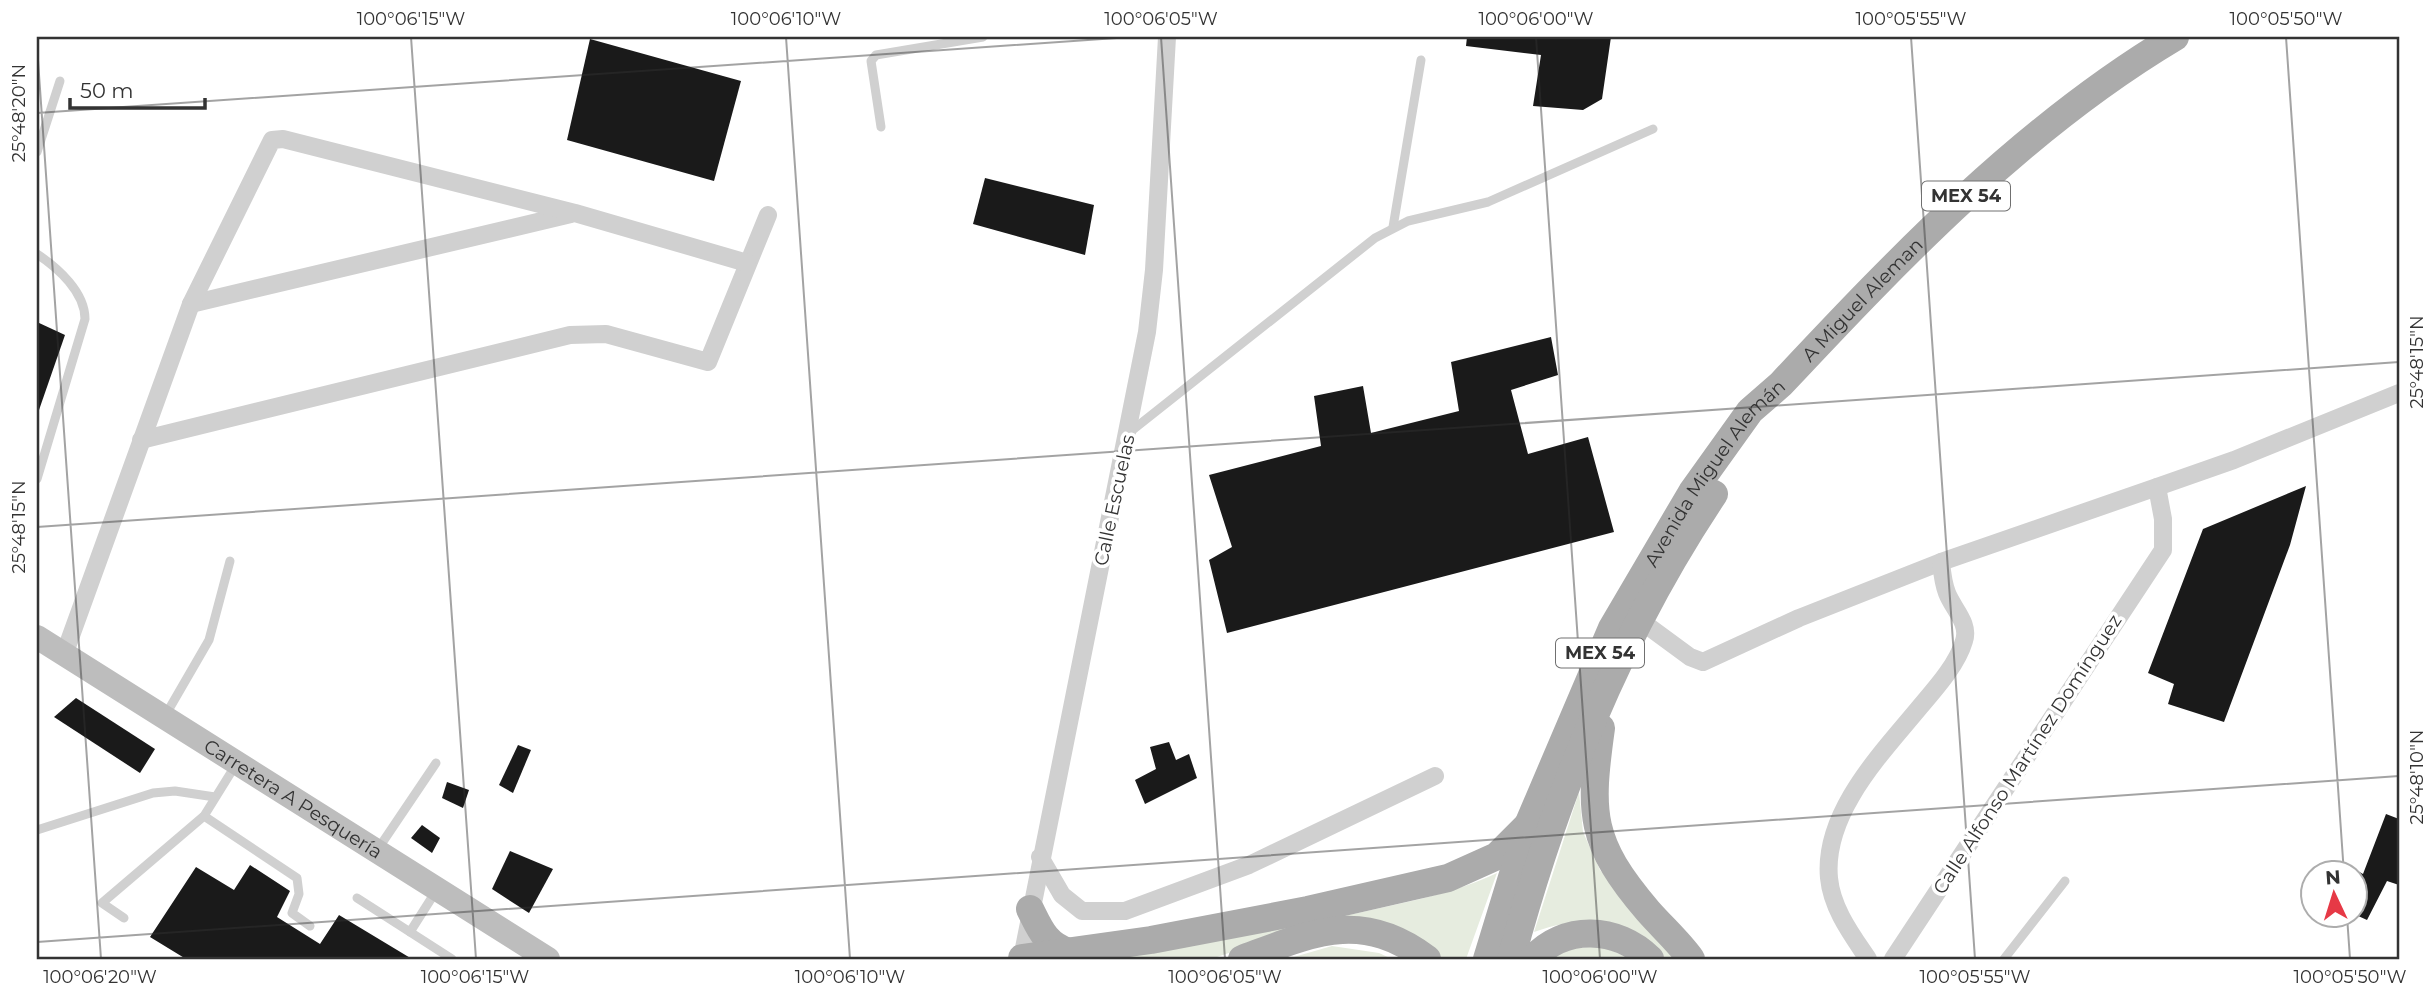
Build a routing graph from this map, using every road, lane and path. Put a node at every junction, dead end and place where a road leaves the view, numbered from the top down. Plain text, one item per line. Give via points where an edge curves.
1 (983, 37) edge
2 (1167, 37) edge
3 (2175, 37) edge
4 (1421, 60) dead end
5 (60, 81) dead end
6 (881, 127) dead end
7 (1653, 129) dead end
8 (37, 152) edge
9 (575, 213) junction
10 (768, 215) dead end
11 (1394, 227) junction
12 (37, 254) edge
13 (747, 263) junction
14 (191, 304) junction
15 (1781, 384) joint
16 (2399, 393) edge
17 (1128, 433) junction
18 (141, 440) junction
19 (37, 479) edge
20 (2157, 487) junction
21 (1700, 497) junction
22 (230, 561) dead end
23 (1941, 562) junction
24 (1641, 621) junction
25 (37, 637) edge
26 (64, 655) junction
27 (1604, 698) junction
28 (164, 717) junction
29 (436, 763) dead end
30 (236, 764) junction
31 (1435, 776) dead end
32 (215, 797) junction
33 (204, 816) junction
34 (1528, 825) junction
35 (37, 830) edge
36 (377, 851) junction
37 (1040, 857) junction
38 (2065, 881) dead end
39 (437, 890) junction
40 (357, 898) dead end
41 (1030, 909) junction
42 (124, 918) dead end
43 (310, 926) dead end
44 (410, 932) junction
45 (1069, 952) junction
46 (452, 959) edge
47 (548, 959) edge
48 (1020, 959) edge
49 (1242, 959) edge
50 (1427, 959) edge
51 (1487, 959) edge
52 (1511, 959) edge
53 (1532, 959) edge
54 (1650, 959) edge
55 (1691, 959) edge
56 (1868, 959) edge
57 (1893, 959) edge
58 (2004, 959) edge

1 - 6 lane via 876,55 871,61
2 - 17 street, Calle Escuelas via 1154,270
3 - 15 main road, A Miguel Aleman / MEX 54 via 2135,61 1978,183
4 - 11 lane
5 - 8 lane
7 - 11 lane via 1488,202
9 - 13 street
9 - 14 street
9 - 14 street via 275,139
10 - 13 street
11 - 17 lane
12 - 19 lane via 82,298 85,319
13 - 18 street via 708,362 606,334 570,335
14 - 18 street
15 - 21 main road, Avenida Miguel Alemán / MEX 54 via 1763,421
16 - 20 street
17 - 37 street, Calle Escuelas
18 - 26 street
20 - 23 street
20 - 57 street, Calle Alfonso Martínez Domínguez via 2163,550
21 - 24 main road, Avenida Miguel Alemán / MEX 54
21 - 34 main road, Avenida Miguel Alemán / MEX 54 via 1612,628
22 - 28 lane via 209,640
23 - 24 street via 1703,662
23 - 56 street via 1945,589 1965,629 1964,641 1929,696 1854,790 1829,858 1829,881 1842,919
24 - 27 main road, Avenida Miguel Alemán / MEX 54
25 - 26 main road, Carretera A Pesquería
26 - 28 main road, Carretera A Pesquería
27 - 52 main road, Avenida Miguel Alemán / MEX 54 via 1563,791
27 - 55 main road via 1592,793 1599,836 1629,887
28 - 30 main road, Carretera A Pesquería
29 - 36 lane
30 - 32 lane
30 - 36 main road, Carretera A Pesquería
31 - 37 street via 1269,856 1125,911 1082,911 1062,895
32 - 33 lane
32 - 35 lane via 153,793
33 - 42 lane via 102,903
33 - 43 lane via 297,878 299,894 292,913
34 - 45 main road via 1497,856 1448,878 1308,910
34 - 51 main road, Avenida Miguel Alemán / MEX 54
36 - 39 main road, Carretera A Pesquería
37 - 41 street, Calle Escuelas
38 - 58 lane
39 - 44 lane
39 - 47 main road, Carretera A Pesquería
40 - 44 lane
41 - 45 main road via 1045,938
41 - 48 street, Calle Escuelas
44 - 46 lane
45 - 48 main road
49 - 50 main road via 1342,928 1373,930
53 - 54 main road via 1555,939 1579,933 1625,941

